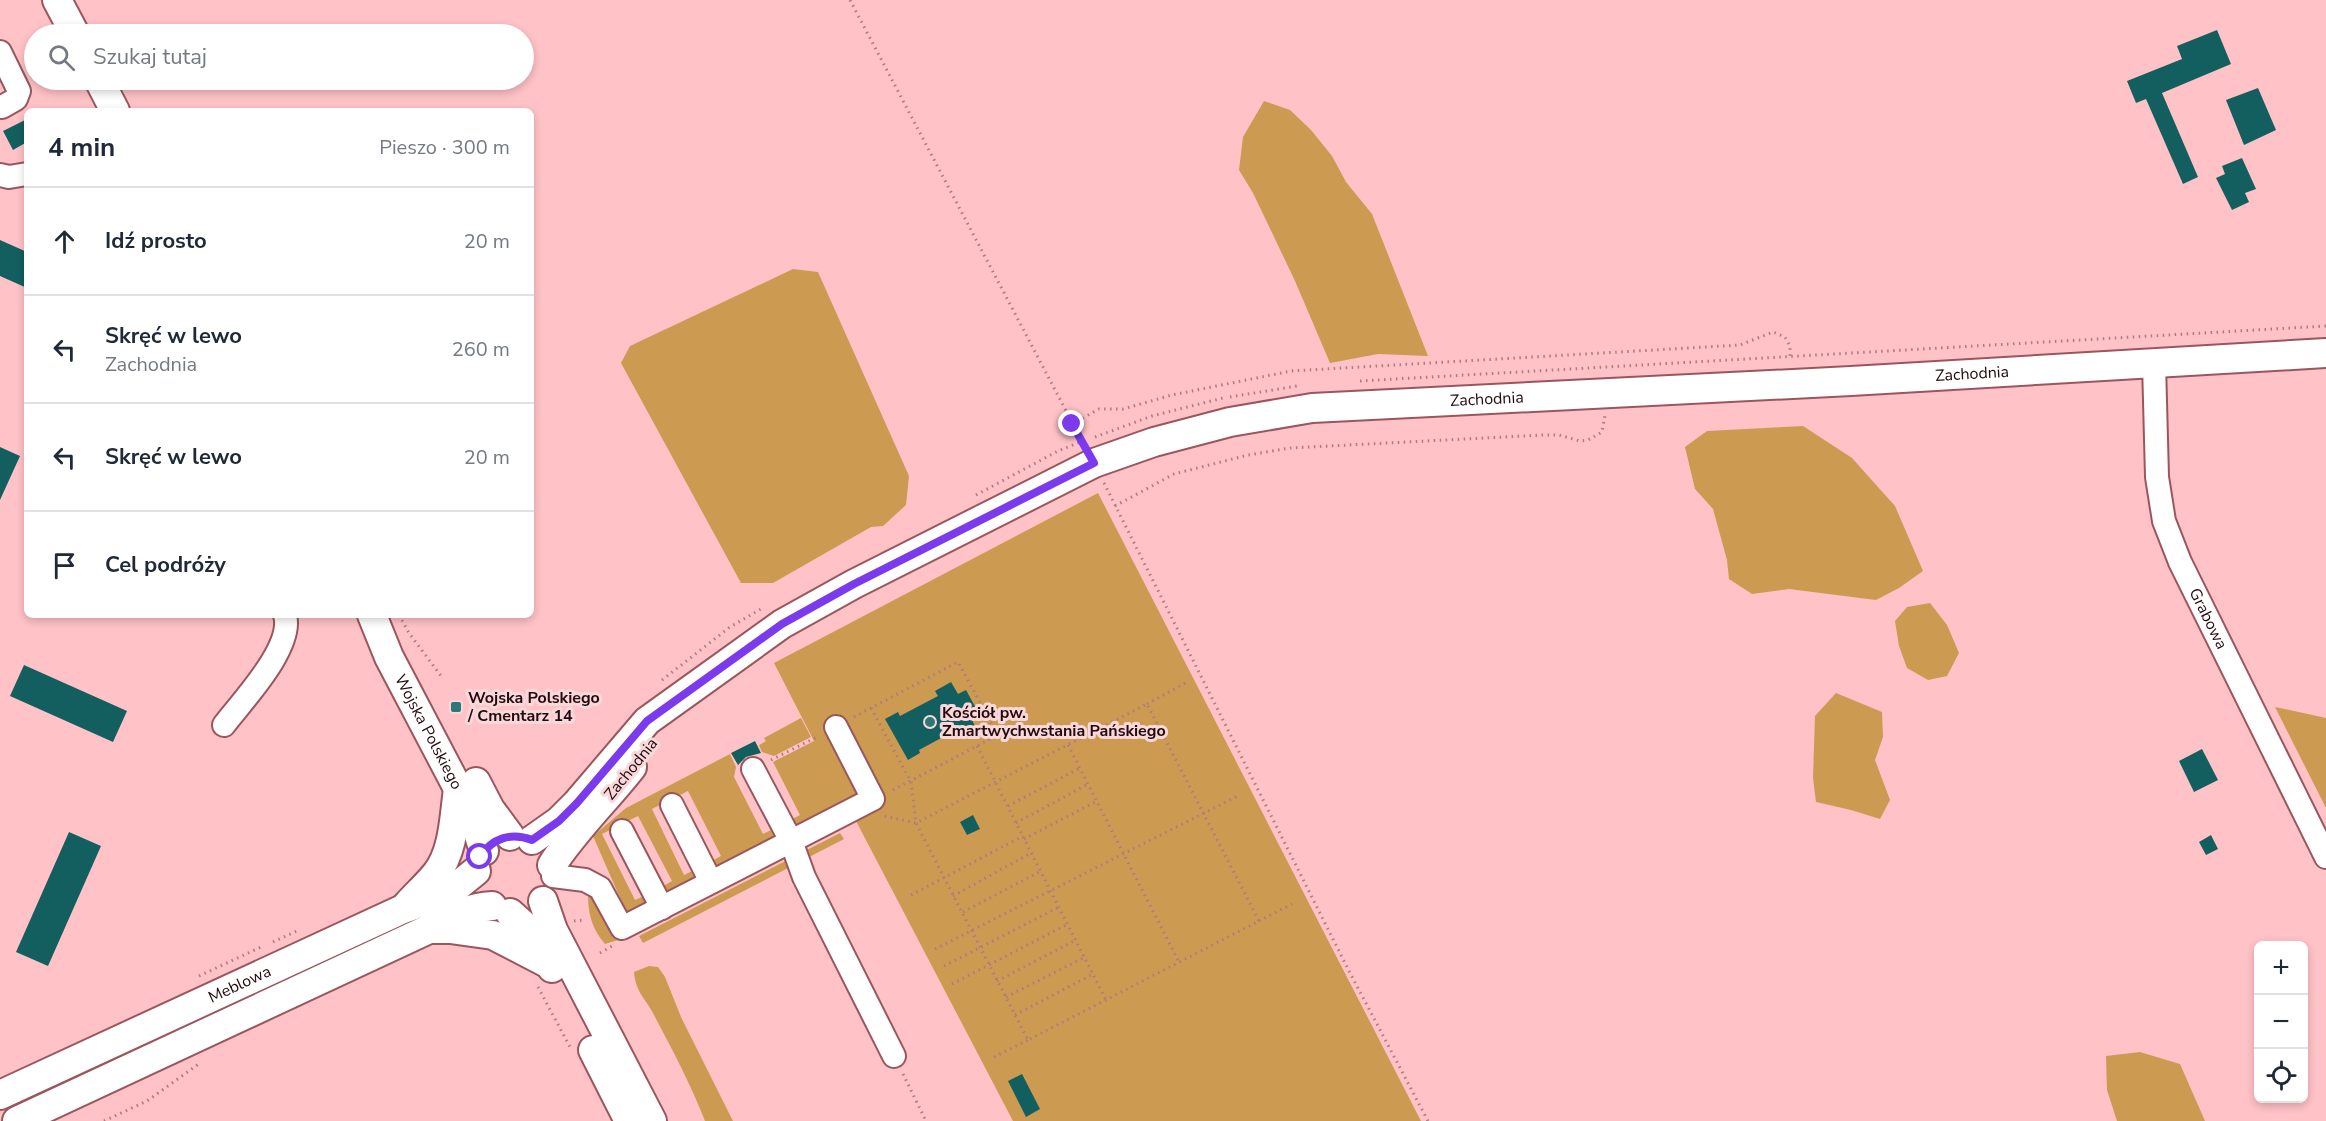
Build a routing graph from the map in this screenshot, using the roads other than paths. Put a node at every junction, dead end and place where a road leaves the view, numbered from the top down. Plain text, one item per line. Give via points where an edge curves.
1 (57, 0) edge
2 (70, 24) edge
3 (0, 52) edge
4 (104, 90) edge
5 (1, 102) edge
6 (113, 108) edge
7 (24, 174) edge
8 (0, 175) edge
9 (2326, 353) edge
10 (2154, 363) junction
11 (285, 618) edge
12 (373, 618) edge
13 (387, 618) edge
14 (711, 674) junction
15 (224, 724) dead end
16 (836, 727) road end
17 (753, 769) road end
18 (458, 789) junction
19 (672, 805) dead end
20 (622, 831) dead end
21 (521, 838) junction
22 (791, 841) junction
23 (2326, 857) edge
24 (480, 861) junction
25 (549, 881) junction
26 (711, 882) junction
27 (662, 908) junction
28 (404, 909) junction
29 (501, 910) junction
30 (429, 929) junction
31 (541, 971) junction
32 (894, 1056) road end
33 (0, 1095) edge
34 (17, 1121) edge
35 (629, 1121) edge
36 (652, 1121) edge

1 - 2 main road
3 - 5 street via 19,91 16,99
4 - 6 main road
7 - 8 street
9 - 10 main road, Zachodnia
10 - 14 main road, Zachodnia via 1791,371 1606,393 1312,408 1088,452 782,624
10 - 23 street, Grabowa via 2157,477 2164,521 2180,562
11 - 15 street via 286,628 270,665
12 - 18 main road, Wojska Polskiego via 389,657
13 - 21 main road, Wojska Polskiego via 402,639 490,809
14 - 21 main road, Zachodnia via 647,721 559,821
14 - 25 main road, Zachodnia via 562,849
16 - 22 street via 873,799
17 - 22 street
18 - 24 main road, Wojska Polskiego via 476,824
18 - 28 main road via 445,859
19 - 26 street
20 - 27 street
21 - 24 main road via 498,839
21 - 25 main road via 542,848
22 - 26 street
22 - 32 street via 804,877
24 - 28 main road, Meblowa via 450,892
24 - 29 main road via 478,887
25 - 27 street via 585,880 600,888 622,928
25 - 29 main road via 528,911
25 - 36 main road via 553,930
26 - 27 street
28 - 33 main road, Meblowa
29 - 30 main road, Meblowa via 474,908
29 - 31 main road via 530,931
30 - 31 main road via 493,935
30 - 34 main road, Meblowa
31 - 35 main road

